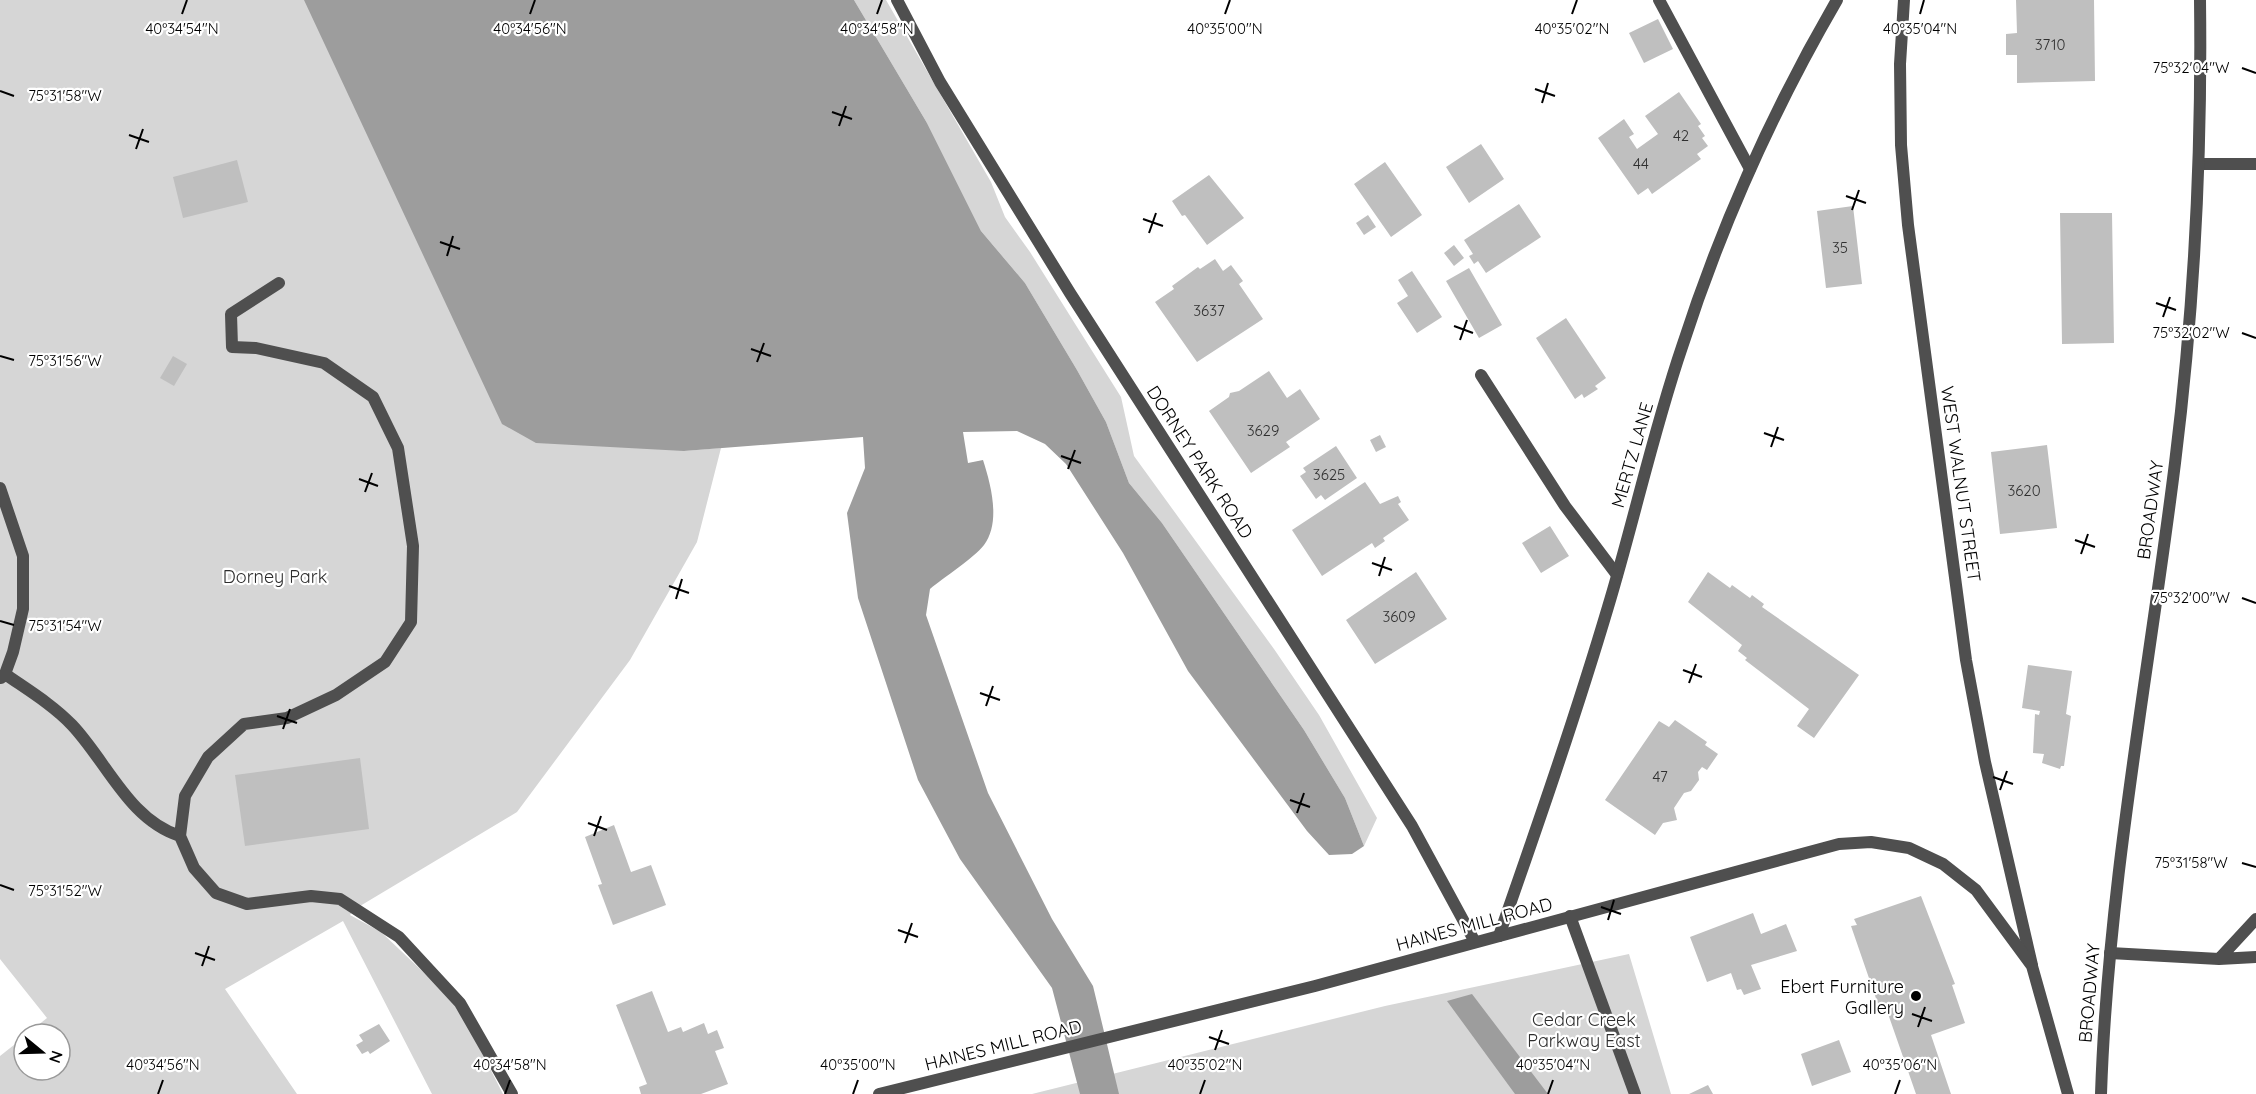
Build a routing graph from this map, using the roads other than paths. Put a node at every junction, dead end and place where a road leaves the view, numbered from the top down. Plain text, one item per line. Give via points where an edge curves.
1 (897, 0) edge
2 (1659, 0) edge
3 (1837, 0) edge
4 (1904, 0) edge
5 (2200, 0) edge
6 (2199, 164) junction
7 (2256, 164) edge
8 (1750, 168) junction
9 (279, 283) dead end
10 (1481, 375) dead end
11 (0, 488) edge
12 (1617, 575) junction
13 (3, 676) edge
14 (180, 836) junction
15 (1570, 916) junction
16 (2256, 919) edge
17 (1499, 936) junction
18 (1475, 942) junction
19 (2110, 954) junction
20 (2256, 957) edge
21 (2219, 958) junction
22 (2032, 966) junction
23 (512, 1094) edge
24 (879, 1094) edge
25 (1635, 1094) edge
26 (2068, 1094) edge
27 (2101, 1094) edge

1 - 18 street, DORNEY PARK ROAD via 940,82 1070,293 1412,826
2 - 8 street
3 - 8 street, MERTZ LANE
4 - 22 street, WEST WALNUT STREET via 1901,145 1908,225 1966,660 1997,819
5 - 6 street, BROADWAY
6 - 7 street
6 - 19 street, BROADWAY via 2185,377
8 - 12 street, MERTZ LANE via 1712,258 1681,350
9 - 14 street via 231,314 232,347 256,348 324,363 373,397 398,448 413,546 411,622 386,662 336,695 286,718 244,724 208,757 185,796
10 - 12 street via 1565,506
11 - 13 street via 23,556 23,609
12 - 17 street, MERTZ LANE via 1556,773
13 - 14 street via 71,724 123,793 160,830
14 - 23 street via 194,868 216,893 247,904 311,896 340,900 399,937 460,1003
15 - 17 street, HAINES MILL ROAD
15 - 22 street, HAINES MILL ROAD via 1839,844 1871,842 1909,848 1943,864 1976,890
15 - 25 street
16 - 21 street
17 - 18 street, HAINES MILL ROAD
18 - 24 street, HAINES MILL ROAD
19 - 21 street
19 - 27 street, BROADWAY
20 - 21 street
22 - 26 street, WEST WALNUT STREET

